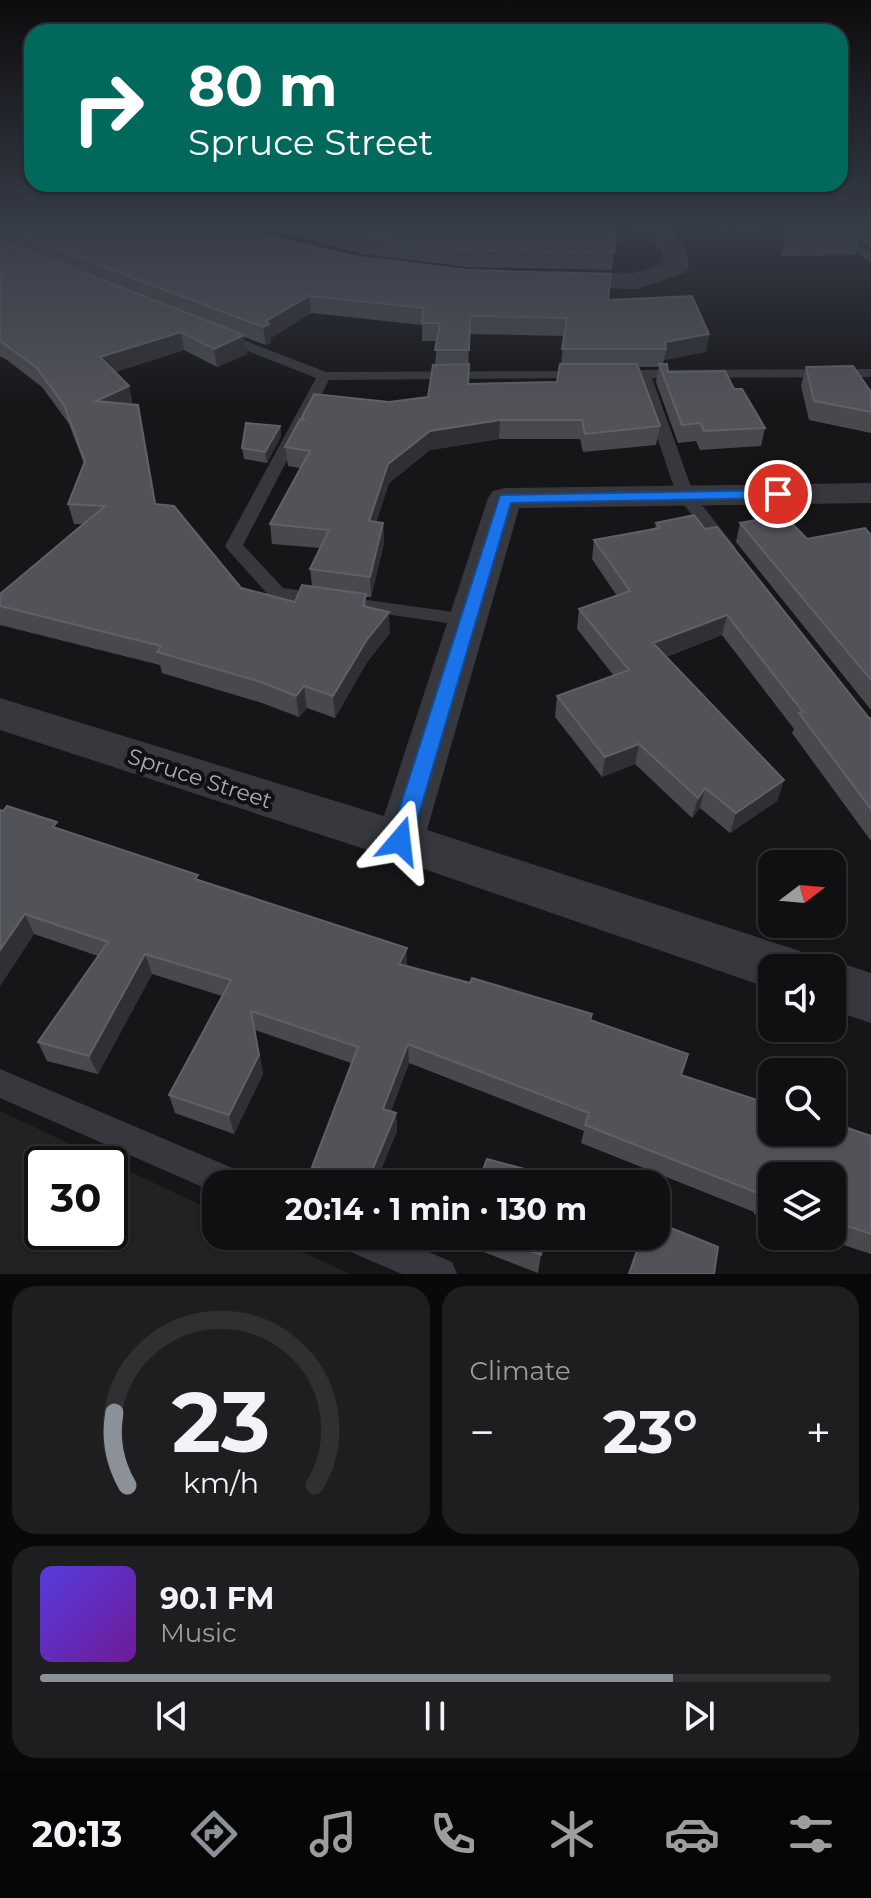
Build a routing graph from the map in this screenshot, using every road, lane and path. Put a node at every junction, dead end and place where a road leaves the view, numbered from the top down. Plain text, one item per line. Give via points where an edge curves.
1 (206, 329) edge
2 (871, 373) edge
3 (643, 374) junction
4 (324, 376) junction
5 (871, 493) edge
6 (686, 496) junction
7 (734, 557) edge
8 (467, 620) junction
9 (0, 714) edge
10 (400, 841) junction
11 (758, 960) edge
12 (846, 990) edge
13 (871, 998) edge
14 (0, 1083) edge
15 (202, 1171) edge
16 (385, 1250) edge
17 (440, 1274) edge

1 - 4 lane
2 - 3 lane
3 - 4 lane
3 - 6 lane
4 - 8 lane via 234,546 277,593
5 - 6 street
6 - 7 lane
6 - 8 street via 505,498
8 - 10 street
9 - 10 street, Spruce Street
10 - 11 street, Spruce Street
12 - 13 street
14 - 15 lane
16 - 17 lane

